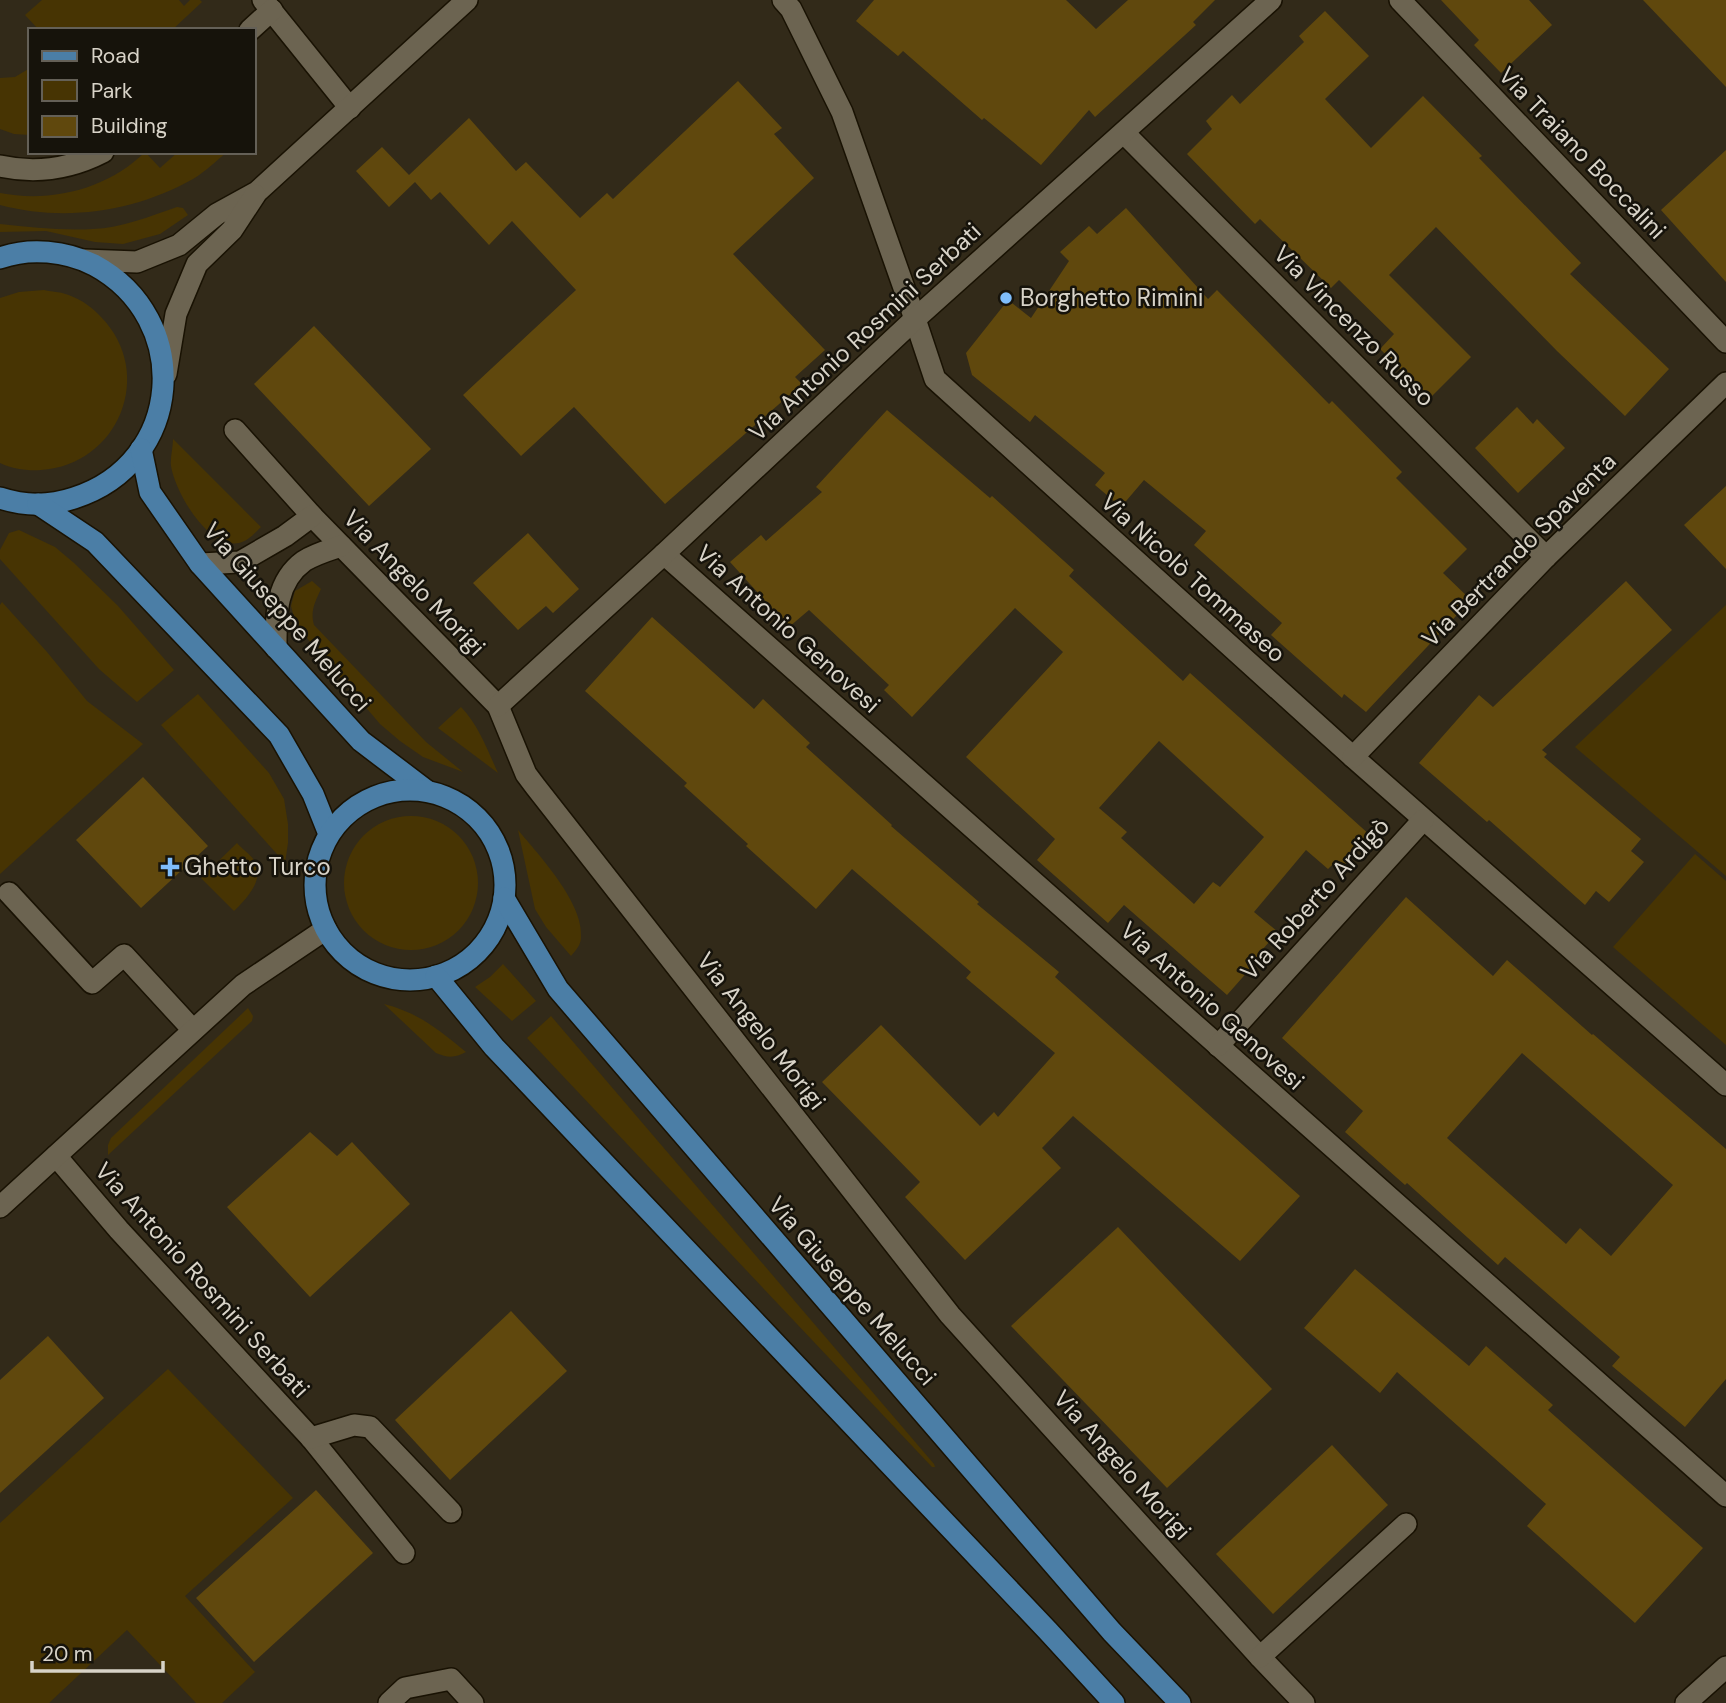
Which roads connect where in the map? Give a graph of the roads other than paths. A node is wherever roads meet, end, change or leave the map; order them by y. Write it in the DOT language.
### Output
graph roads {
  1 [pos="467,0"];
  2 [pos="783,0"];
  3 [pos="1271,0"];
  4 [pos="1400,0"];
  5 [pos="267,5"];
  6 [pos="251,28"];
  7 [pos="350,108"];
  8 [pos="1124,133"];
  9 [pos="98,154"];
  10 [pos="0,166"];
  11 [pos="257,192"];
  12 [pos="0,258"];
  13 [pos="84,260"];
  14 [pos="915,319"];
  15 [pos="1726,342"];
  16 [pos="1726,383"];
  17 [pos="163,390"];
  18 [pos="235,430"];
  19 [pos="141,449"];
  20 [pos="0,498"];
  21 [pos="38,504"];
  22 [pos="312,516"];
  23 [pos="341,546"];
  24 [pos="664,554"];
  25 [pos="1546,557"];
  26 [pos="200,564"];
  27 [pos="276,648"];
  28 [pos="498,706"];
  29 [pos="1353,757"];
  30 [pos="429,792"];
  31 [pos="1423,820"];
  32 [pos="329,834"];
  33 [pos="9,893"];
  34 [pos="505,898"];
  35 [pos="326,929"];
  36 [pos="436,976"];
  37 [pos="193,1030"];
  38 [pos="1217,1046"];
  39 [pos="1726,1085"];
  40 [pos="55,1156"];
  41 [pos="0,1207"];
  42 [pos="311,1438"];
  43 [pos="1726,1496"];
  44 [pos="450,1512"];
  45 [pos="1406,1524"];
  46 [pos="404,1553"];
  47 [pos="1260,1657"];
  48 [pos="1726,1667"];
  49 [pos="389,1703"];
  50 [pos="473,1703"];
  51 [pos="1114,1703"];
  52 [pos="1180,1703"];
  53 [pos="1304,1703"];
  54 [pos="1686,1703"];
  1 -- 7 [label="street"];
  2 -- 14 [label="street, Via Nicolò Tommaseo"];
  3 -- 8 [label="street, Via Antonio Rosmini Serbati"];
  4 -- 15 [label="street, Via Traiano Boccalini"];
  5 -- 6 [label="street"];
  5 -- 7 [label="street"];
  7 -- 11 [label="street"];
  8 -- 14 [label="street, Via Antonio Rosmini Serbati"];
  8 -- 25 [label="street, Via Vincenzo Russo"];
  9 -- 10 [label="street"];
  11 -- 13 [label="street"];
  11 -- 17 [label="street"];
  12 -- 13 [label="main road"];
  13 -- 17 [label="main road"];
  14 -- 24 [label="street, Via Antonio Rosmini Serbati"];
  14 -- 29 [label="street, Via Nicolò Tommaseo"];
  16 -- 25 [label="street, Via Bertrando Spaventa"];
  17 -- 19 [label="main road"];
  18 -- 22 [label="street, Via Angelo Morigi"];
  19 -- 21 [label="main road"];
  19 -- 26 [label="main road, Via Giuseppe Melucci"];
  20 -- 21 [label="main road"];
  21 -- 32 [label="main road"];
  22 -- 23 [label="street, Via Angelo Morigi"];
  22 -- 26 [label="street"];
  23 -- 27 [label="street"];
  23 -- 28 [label="street, Via Angelo Morigi"];
  24 -- 28 [label="street, Via Antonio Rosmini Serbati"];
  24 -- 38 [label="street, Via Antonio Genovesi"];
  25 -- 29 [label="street, Via Bertrando Spaventa"];
  26 -- 27 [label="main road, Via Giuseppe Melucci"];
  27 -- 30 [label="main road, Via Giuseppe Melucci"];
  28 -- 47 [label="street, Via Angelo Morigi"];
  29 -- 31 [label="street, Via Nicolò Tommaseo"];
  30 -- 32 [label="main road"];
  30 -- 34 [label="main road"];
  31 -- 38 [label="street, Via Roberto Ardigò"];
  31 -- 39 [label="street, Via Nicolò Tommaseo"];
  32 -- 35 [label="main road"];
  33 -- 37 [label="street"];
  34 -- 36 [label="main road"];
  34 -- 52 [label="main road, Via Giuseppe Melucci"];
  35 -- 36 [label="main road"];
  35 -- 37 [label="street"];
  36 -- 51 [label="main road"];
  37 -- 40 [label="street"];
  38 -- 43 [label="street, Via Antonio Genovesi"];
  40 -- 41 [label="street"];
  40 -- 42 [label="street, Via Antonio Rosmini Serbati"];
  42 -- 44 [label="street"];
  42 -- 46 [label="street, Via Antonio Rosmini Serbati"];
  45 -- 47 [label="street"];
  47 -- 53 [label="street, Via Angelo Morigi"];
  48 -- 54 [label="street"];
  49 -- 50 [label="street"];
}
